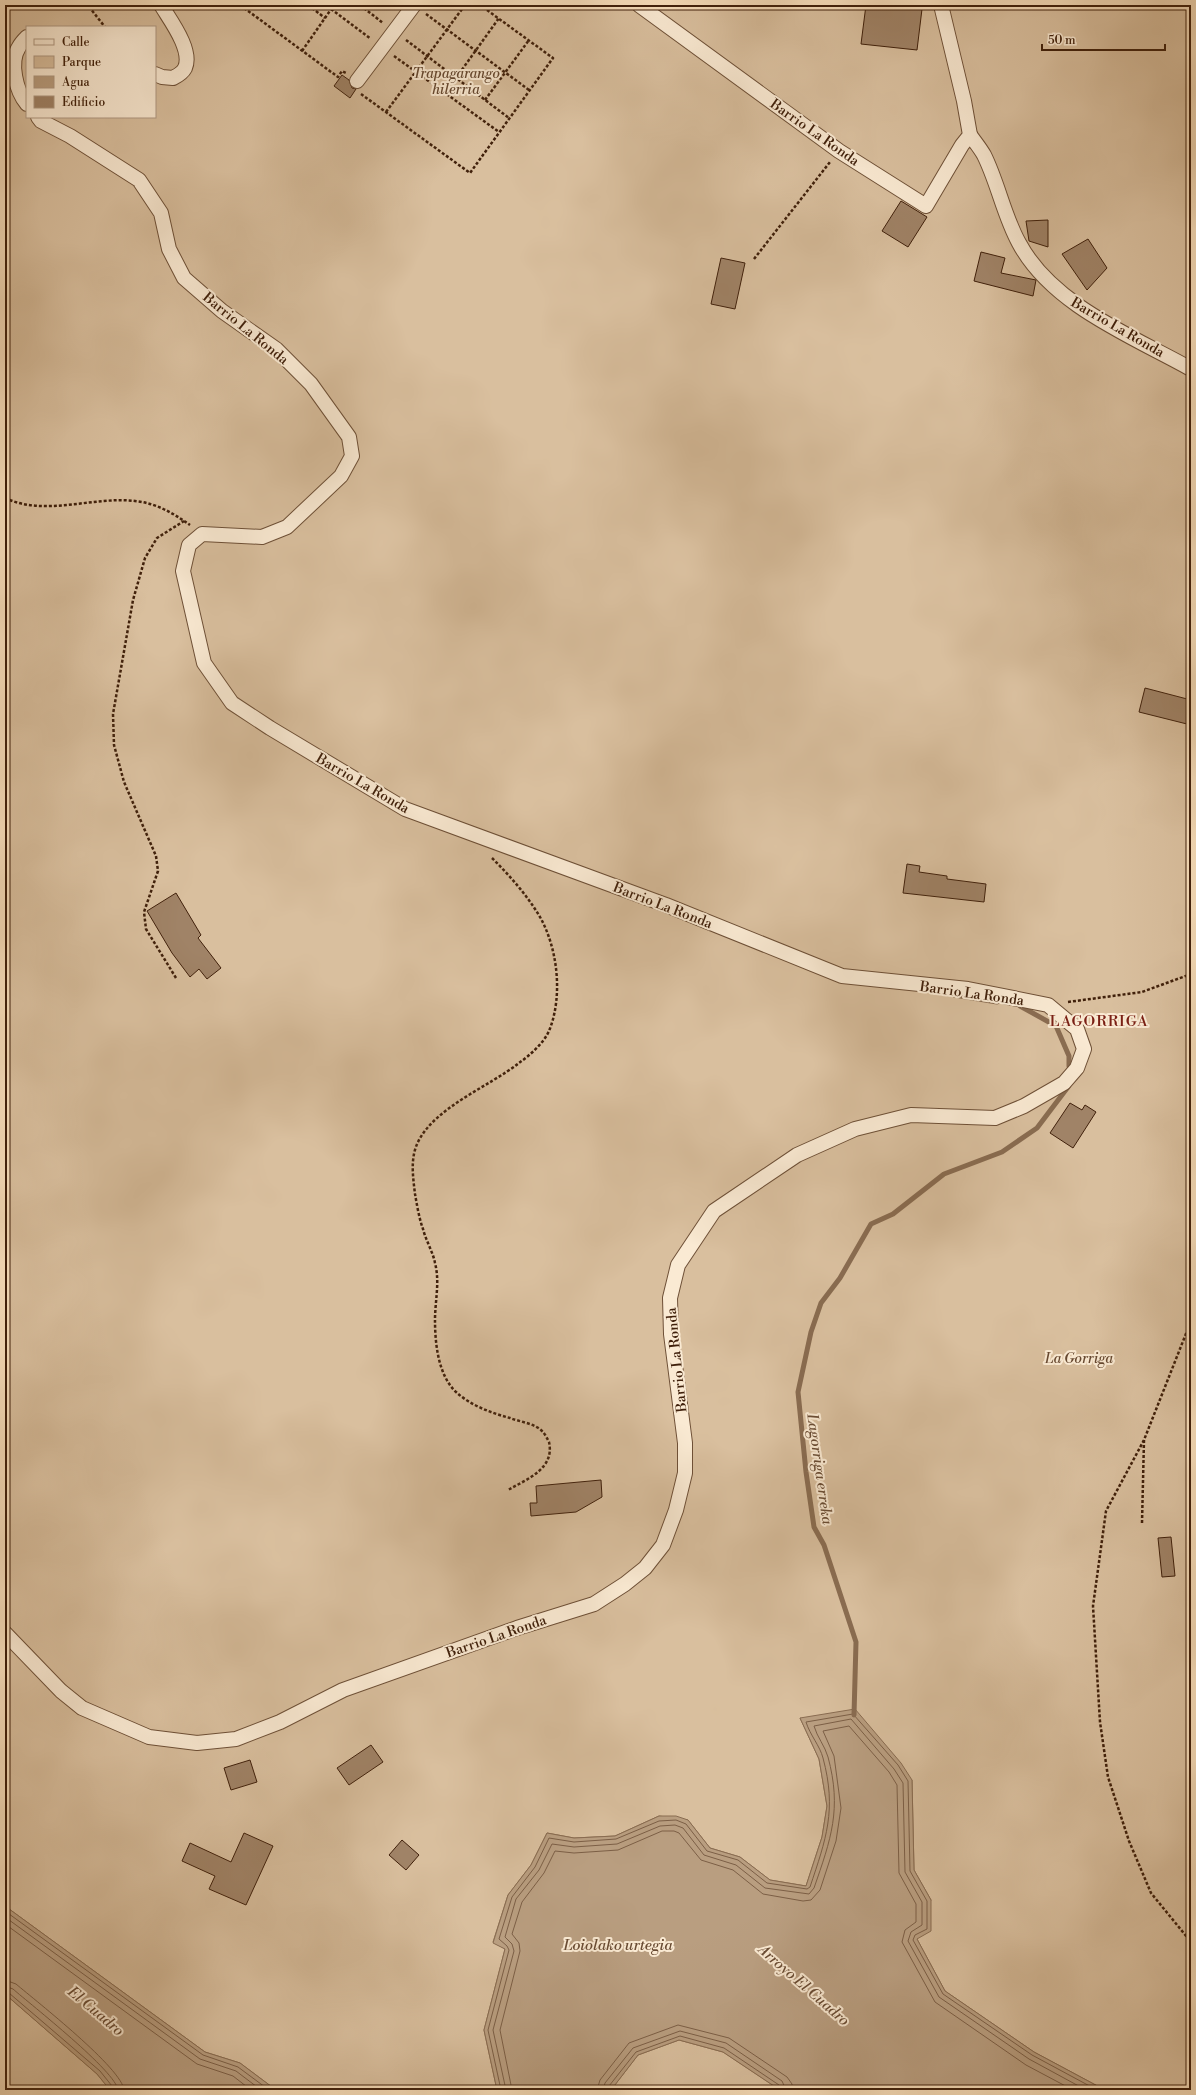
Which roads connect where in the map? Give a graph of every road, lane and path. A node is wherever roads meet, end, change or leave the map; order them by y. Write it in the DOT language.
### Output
graph roads {
  1 [pos="84,5"];
  2 [pos="161,5"];
  3 [pos="240,5"];
  4 [pos="308,5"];
  5 [pos="334,5"];
  6 [pos="360,5"];
  7 [pos="465,5"];
  8 [pos="480,5"];
  9 [pos="639,5"];
  10 [pos="941,5"];
  11 [pos="331,9"];
  12 [pos="420,9"];
  13 [pos="325,18"];
  14 [pos="499,18"];
  15 [pos="104,26"];
  16 [pos="447,29"];
  17 [pos="394,31"];
  18 [pos="26,38"];
  19 [pos="529,40"];
  20 [pos="383,47"];
  21 [pos="302,51"];
  22 [pos="476,51"];
  23 [pos="427,56"];
  24 [pos="416,71"];
  25 [pos="505,72"];
  26 [pos="156,74"];
  27 [pos="456,78"];
  28 [pos="358,82"];
  29 [pos="529,90"];
  30 [pos="485,100"];
  31 [pos="26,102"];
  32 [pos="386,112"];
  33 [pos="39,118"];
  34 [pos="509,118"];
  35 [pos="500,132"];
  36 [pos="970,135"];
  37 [pos="839,151"];
  38 [pos="754,259"];
  39 [pos="1191,369"];
  40 [pos="5,498"];
  41 [pos="184,521"];
  42 [pos="202,534"];
  43 [pos="487,852"];
  44 [pos="1191,974"];
  45 [pos="176,978"];
  46 [pos="1048,1005"];
  47 [pos="1191,1321"];
  48 [pos="1144,1440"];
  49 [pos="508,1490"];
  50 [pos="1142,1522"];
  51 [pos="5,1633"];
  52 [pos="1191,1942"];
  1 -- 15 [label="path"];
  2 -- 26 [label="street"];
  3 -- 21 [label="path"];
  4 -- 13 [label="path"];
  5 -- 11 [label="path"];
  6 -- 17 [label="path"];
  7 -- 16 [label="path"];
  8 -- 14 [label="path"];
  9 -- 37 [label="street, Barrio La Ronda"];
  10 -- 36 [label="street, Barrio La Ronda"];
  11 -- 13 [label="path"];
  11 -- 20 [label="path"];
  12 -- 16 [label="path"];
  12 -- 17 [label="street"];
  13 -- 21 [label="path"];
  14 -- 19 [label="path"];
  14 -- 22 [label="path"];
  16 -- 22 [label="path"];
  16 -- 23 [label="path"];
  17 -- 20 [label="street"];
  17 -- 23 [label="path"];
  18 -- 31 [label="street"];
  19 -- 25 [label="path"];
  19 -- 29 [label="path"];
  20 -- 24 [label="path"];
  20 -- 28 [label="street"];
  21 -- 28 [label="path"];
  22 -- 25 [label="path"];
  22 -- 27 [label="path"];
  23 -- 24 [label="path"];
  23 -- 27 [label="path"];
  24 -- 32 [label="path"];
  24 -- 35 [label="path"];
  25 -- 29 [label="path"];
  25 -- 30 [label="path"];
  27 -- 30 [label="path"];
  28 -- 32 [label="path"];
  29 -- 34 [label="path"];
  30 -- 34 [label="path"];
  32 -- 35 [label="path"];
  33 -- 42 [label="street, Barrio La Ronda"];
  34 -- 35 [label="path"];
  36 -- 37 [label="street, Barrio La Ronda"];
  36 -- 39 [label="street, Barrio La Ronda"];
  37 -- 38 [label="path"];
  40 -- 41 [label="path"];
  41 -- 42 [label="path"];
  41 -- 45 [label="path"];
  42 -- 46 [label="street, Barrio La Ronda"];
  43 -- 49 [label="path"];
  44 -- 46 [label="path"];
  46 -- 51 [label="street, Barrio La Ronda"];
  47 -- 48 [label="path"];
  48 -- 50 [label="path"];
  48 -- 52 [label="path"];
}
